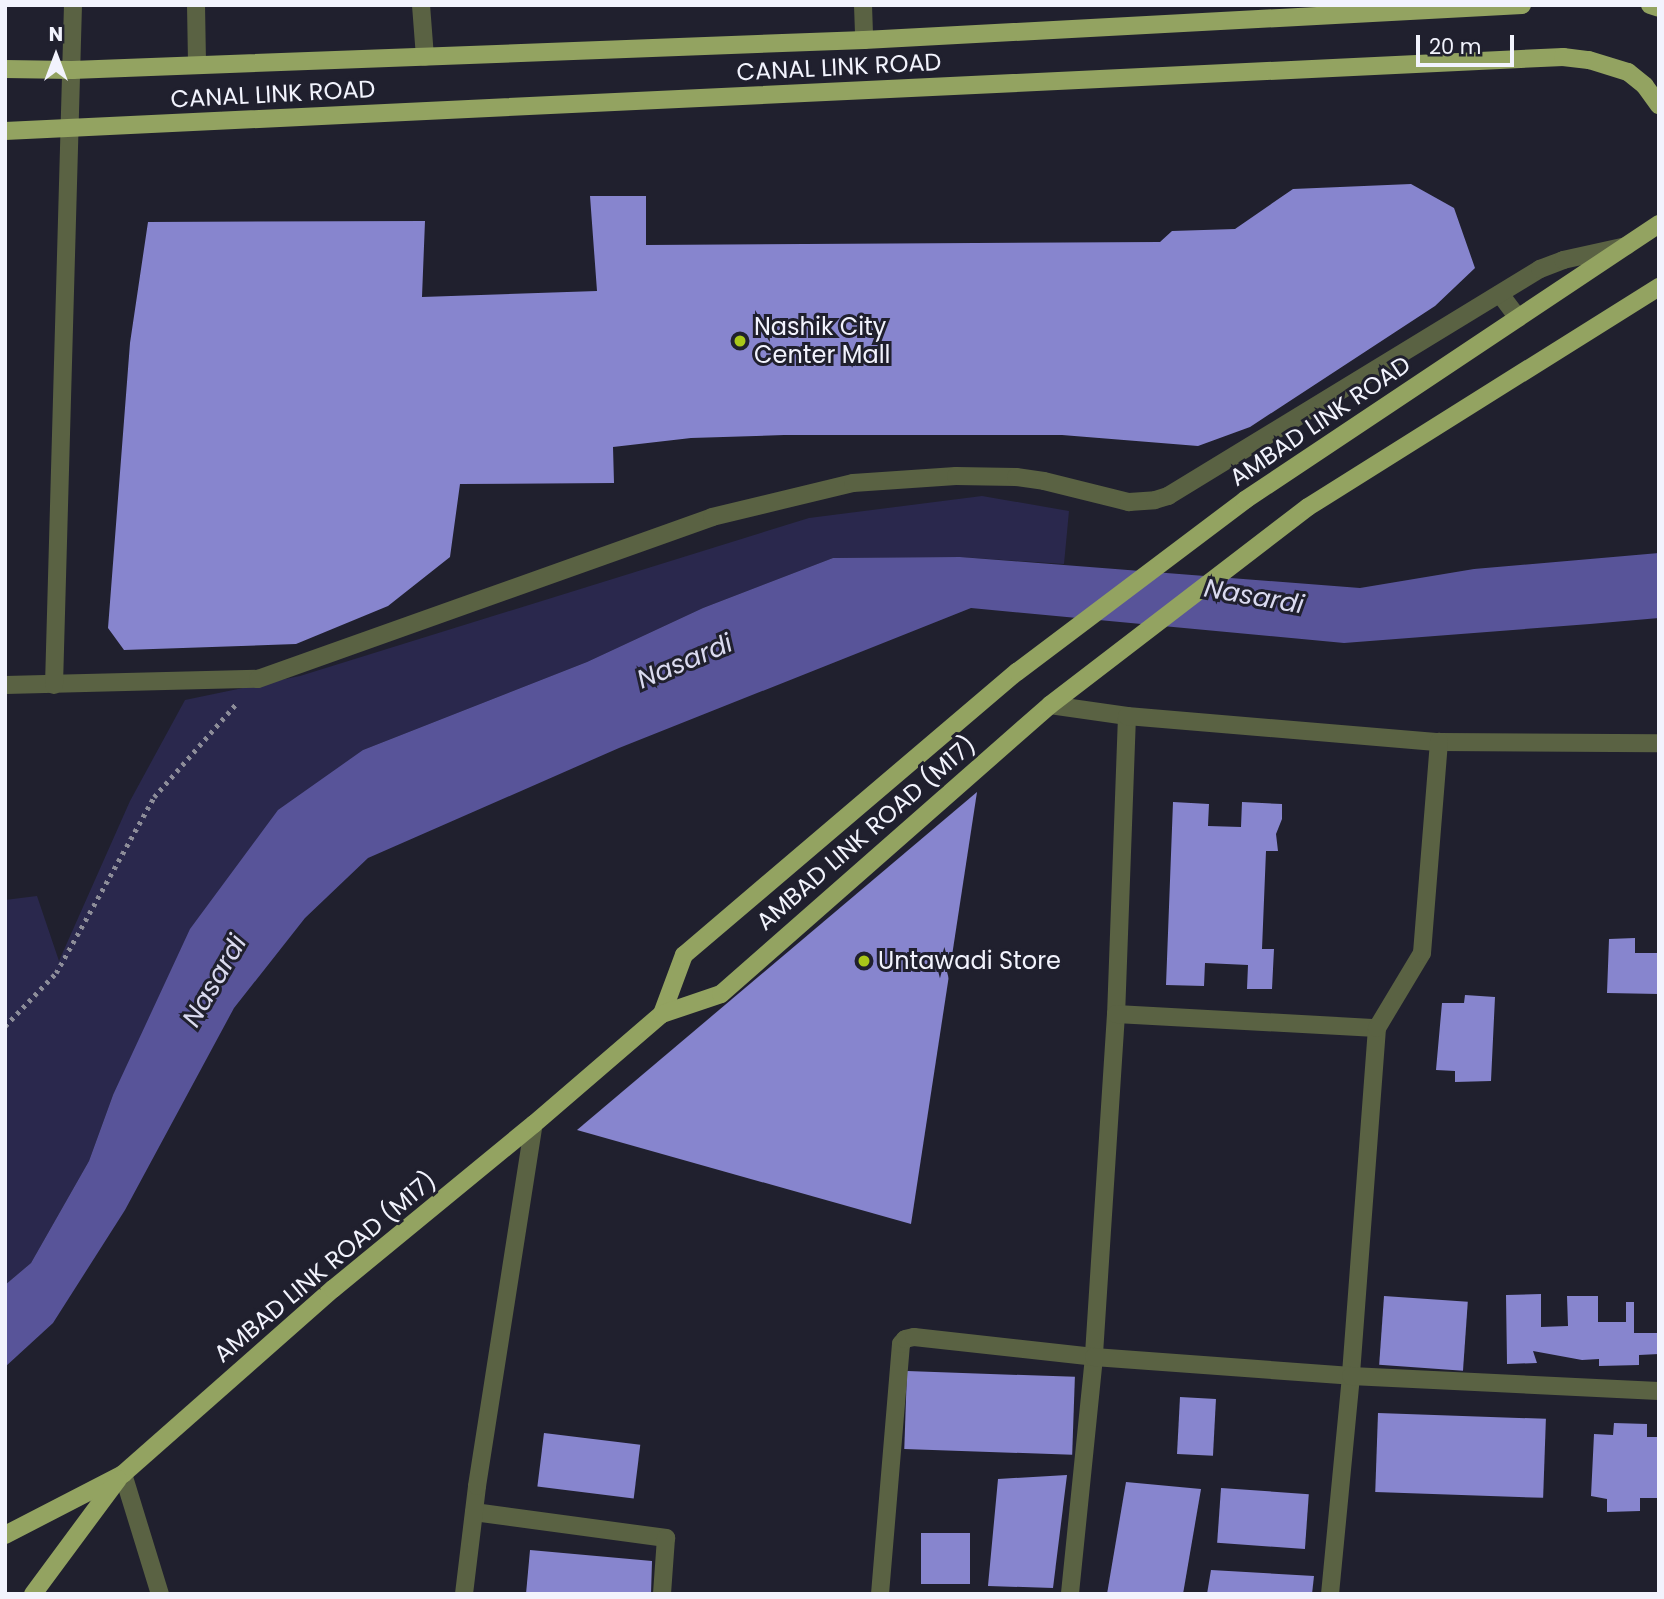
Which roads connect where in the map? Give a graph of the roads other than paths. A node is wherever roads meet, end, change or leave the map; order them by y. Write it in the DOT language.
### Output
graph roads {
  1 [pos="73,5"];
  2 [pos="196,5"];
  3 [pos="421,5"];
  4 [pos="863,5"];
  5 [pos="1650,5"];
  6 [pos="1512,6"];
  7 [pos="1659,8"];
  8 [pos="864,40"];
  9 [pos="425,57"];
  10 [pos="197,65"];
  11 [pos="5,69"];
  12 [pos="72,70"];
  13 [pos="1659,105"];
  14 [pos="71,128"];
  15 [pos="5,131"];
  16 [pos="1659,224"];
  17 [pos="1626,246"];
  18 [pos="1659,287"];
  19 [pos="1500,294"];
  20 [pos="1518,317"];
  21 [pos="1017,672"];
  22 [pos="5,685"];
  23 [pos="54,685"];
  24 [pos="1050,705"];
  25 [pos="1127,716"];
  26 [pos="1439,742"];
  27 [pos="1659,743"];
  28 [pos="662,1014"];
  29 [pos="1116,1014"];
  30 [pos="1377,1028"];
  31 [pos="534,1124"];
  32 [pos="1094,1357"];
  33 [pos="1351,1376"];
  34 [pos="1659,1391"];
  35 [pos="122,1474"];
  36 [pos="474,1512"];
  37 [pos="5,1535"];
  38 [pos="33,1594"];
  39 [pos="160,1594"];
  40 [pos="464,1594"];
  41 [pos="662,1594"];
  42 [pos="880,1594"];
  43 [pos="1070,1594"];
  44 [pos="1330,1594"];
  1 -- 12 [label="street"];
  2 -- 10 [label="street"];
  3 -- 9 [label="street"];
  4 -- 8 [label="street"];
  5 -- 7 [label="main road"];
  6 -- 8 [label="main road, CANAL LINK ROAD"];
  8 -- 9 [label="main road, CANAL LINK ROAD"];
  9 -- 10 [label="main road, CANAL LINK ROAD"];
  10 -- 12 [label="main road, CANAL LINK ROAD"];
  11 -- 12 [label="main road, CANAL LINK ROAD"];
  12 -- 14 [label="street"];
  13 -- 14 [label="main road, CANAL LINK ROAD"];
  14 -- 15 [label="main road, CANAL LINK ROAD"];
  14 -- 23 [label="street"];
  16 -- 17 [label="main road, AMBAD LINK ROAD"];
  17 -- 19 [label="street"];
  17 -- 20 [label="main road, AMBAD LINK ROAD"];
  18 -- 24 [label="main road, AMBAD LINK ROAD (M17)"];
  19 -- 20 [label="street"];
  19 -- 23 [label="street"];
  20 -- 21 [label="main road, AMBAD LINK ROAD"];
  21 -- 28 [label="main road, AMBAD LINK ROAD (M17)"];
  22 -- 23 [label="street"];
  24 -- 25 [label="street"];
  24 -- 28 [label="main road, AMBAD LINK ROAD (M17)"];
  25 -- 26 [label="street"];
  25 -- 29 [label="street"];
  26 -- 27 [label="street"];
  26 -- 30 [label="street"];
  28 -- 31 [label="main road, AMBAD LINK ROAD (M17)"];
  29 -- 30 [label="street"];
  29 -- 32 [label="street"];
  30 -- 33 [label="street"];
  31 -- 35 [label="main road, AMBAD LINK ROAD (M17)"];
  31 -- 36 [label="street"];
  32 -- 33 [label="street"];
  32 -- 42 [label="street"];
  32 -- 43 [label="street"];
  33 -- 34 [label="street"];
  33 -- 44 [label="street"];
  35 -- 37 [label="main road, AMBAD LINK ROAD (M17)"];
  35 -- 38 [label="main road"];
  35 -- 39 [label="street"];
  36 -- 40 [label="street"];
  36 -- 41 [label="street"];
}
